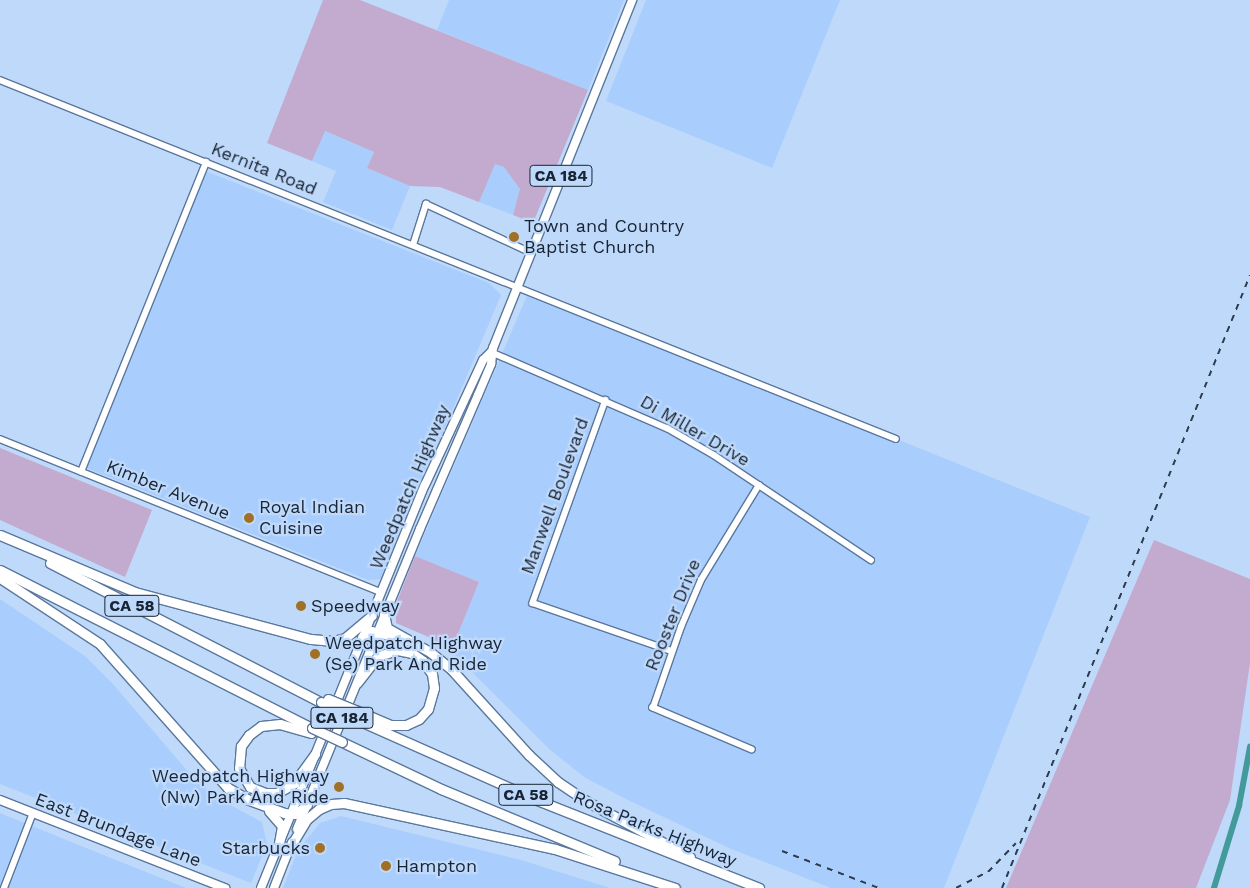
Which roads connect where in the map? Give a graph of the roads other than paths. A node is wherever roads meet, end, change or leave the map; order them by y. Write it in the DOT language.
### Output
graph roads {
  1 [pos="632,0"];
  2 [pos="0,80"];
  3 [pos="206,162"];
  4 [pos="413,245"];
  5 [pos="530,252"];
  6 [pos="517,287"];
  7 [pos="491,352"];
  8 [pos="606,400"];
  9 [pos="0,439"];
  10 [pos="896,439"];
  11 [pos="81,472"];
  12 [pos="759,485"];
  13 [pos="0,537"];
  14 [pos="871,560"];
  15 [pos="0,570"];
  16 [pos="0,578"];
  17 [pos="381,592"];
  18 [pos="384,614"];
  19 [pos="372,615"];
  20 [pos="378,631"];
  21 [pos="362,638"];
  22 [pos="405,640"];
  23 [pos="672,651"];
  24 [pos="357,683"];
  25 [pos="354,714"];
  26 [pos="311,730"];
  27 [pos="752,750"];
  28 [pos="315,754"];
  29 [pos="0,800"];
  30 [pos="307,805"];
  31 [pos="263,806"];
  32 [pos="33,813"];
  33 [pos="291,814"];
  34 [pos="279,843"];
  35 [pos="290,846"];
  36 [pos="703,865"];
  37 [pos="4,888"];
  38 [pos="225,888"];
  39 [pos="261,888"];
  40 [pos="274,888"];
  41 [pos="675,888"];
  42 [pos="683,888"];
  43 [pos="759,888"];
  1 -- 5 [label="main road, Weedpatch Highway / CA 184"];
  2 -- 3 [label="street, Kernita Road"];
  3 -- 4 [label="street, Kernita Road"];
  3 -- 11 [label="street"];
  4 -- 5 [label="street"];
  4 -- 6 [label="street, Kernita Road"];
  5 -- 6 [label="main road, Weedpatch Highway / CA 184"];
  6 -- 7 [label="main road, Weedpatch Highway / CA 184"];
  6 -- 10 [label="street, Kernita Road"];
  7 -- 8 [label="street, Di Miller Drive"];
  7 -- 17 [label="main road, Weedpatch Highway / CA 184"];
  7 -- 18 [label="main road, Weedpatch Highway / CA 184"];
  8 -- 12 [label="street, Di Miller Drive"];
  8 -- 23 [label="street, Manwell Boulevard"];
  9 -- 11 [label="street, Kimber Avenue"];
  11 -- 17 [label="street, Kimber Avenue"];
  12 -- 14 [label="street, Di Miller Drive"];
  12 -- 23 [label="street, Rooster Drive"];
  13 -- 19 [label="highway"];
  13 -- 25 [label="highway, Rosa Parks Highway / CA 58, bridge"];
  15 -- 26 [label="highway, CA 58"];
  16 -- 31 [label="highway"];
  17 -- 19 [label="main road, Weedpatch Highway / CA 184"];
  18 -- 20 [label="main road, Weedpatch Highway / CA 184"];
  18 -- 22 [label="highway"];
  19 -- 21 [label="main road, Weedpatch Highway / CA 184"];
  20 -- 21 [label="highway"];
  20 -- 22 [label="highway"];
  20 -- 24 [label="main road, Weedpatch Highway / CA 184"];
  21 -- 28 [label="main road, Weedpatch Highway / CA 184"];
  22 -- 36 [label="highway"];
  23 -- 27 [label="street, Rooster Drive"];
  24 -- 25 [label="highway"];
  24 -- 30 [label="main road, Weedpatch Highway / CA 184"];
  25 -- 36 [label="highway, Rosa Parks Highway / CA 58"];
  26 -- 28 [label="highway"];
  26 -- 42 [label="highway, CA 58, bridge"];
  28 -- 33 [label="main road, Weedpatch Highway / CA 184"];
  29 -- 32 [label="main road, East Brundage Lane"];
  30 -- 33 [label="highway"];
  30 -- 35 [label="main road, Weedpatch Highway / CA 184"];
  31 -- 33 [label="highway"];
  31 -- 34 [label="highway"];
  32 -- 37 [label="street"];
  32 -- 38 [label="main road, East Brundage Lane"];
  33 -- 34 [label="main road, Weedpatch Highway / CA 184"];
  34 -- 39 [label="main road, Weedpatch Highway / CA 184"];
  35 -- 40 [label="main road, Weedpatch Highway / CA 184"];
  35 -- 41 [label="highway"];
  36 -- 43 [label="highway, Rosa Parks Highway / CA 58"];
}
